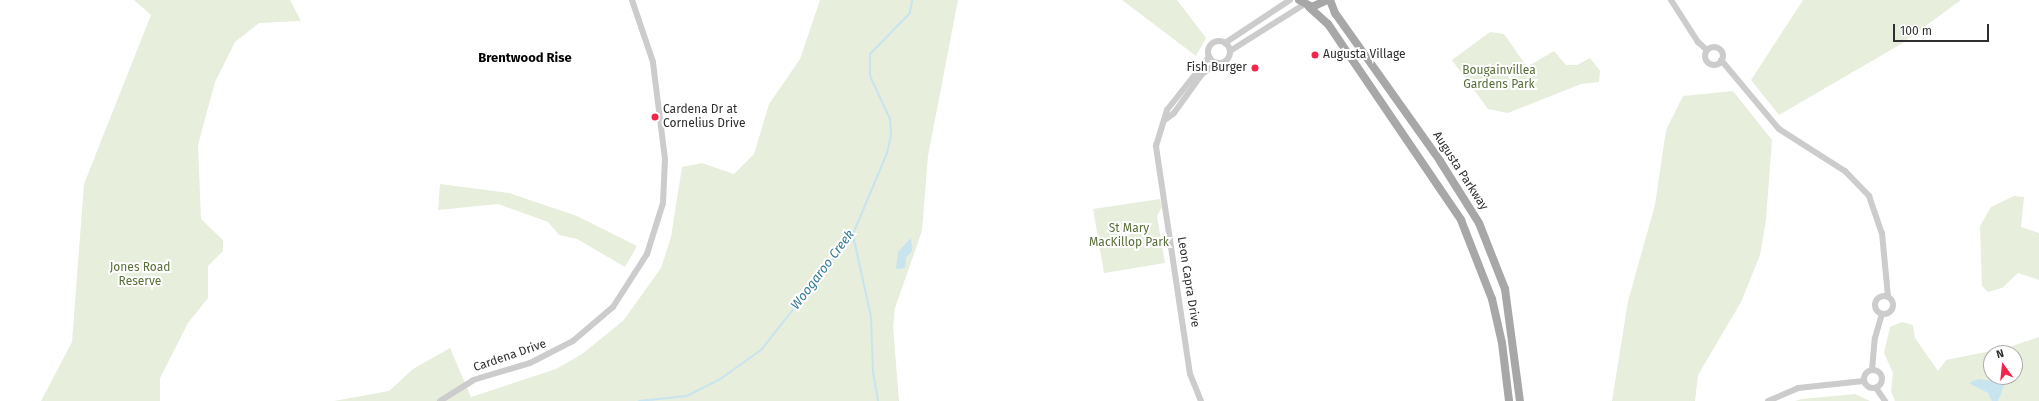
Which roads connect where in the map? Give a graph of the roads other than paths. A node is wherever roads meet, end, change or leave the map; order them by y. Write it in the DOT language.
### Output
graph roads {
  1 [pos="632,0"];
  2 [pos="1290,0"];
  3 [pos="1328,0"];
  4 [pos="1671,0"];
  5 [pos="1304,4"];
  6 [pos="1225,43"];
  7 [pos="1707,50"];
  8 [pos="1230,52"];
  9 [pos="1209,57"];
  10 [pos="1721,60"];
  11 [pos="1217,63"];
  12 [pos="1166,118"];
  13 [pos="1888,297"];
  14 [pos="1882,314"];
  15 [pos="1872,370"];
  16 [pos="1864,381"];
  17 [pos="1876,388"];
  18 [pos="440,401"];
  19 [pos="1201,401"];
  20 [pos="1509,401"];
  21 [pos="1520,401"];
  22 [pos="1768,401"];
  23 [pos="1885,401"];
  1 -- 18 [label="street, Cardena Drive"];
  2 -- 6 [label="street"];
  3 -- 5 [label="main road"];
  3 -- 21 [label="main road, Augusta Parkway"];
  4 -- 7 [label="street"];
  5 -- 8 [label="street"];
  5 -- 20 [label="main road, Augusta Parkway"];
  6 -- 8 [label="street"];
  6 -- 9 [label="street"];
  7 -- 10 [label="street"];
  7 -- 10 [label="street"];
  8 -- 11 [label="street"];
  9 -- 11 [label="street"];
  9 -- 12 [label="street, Leon Capra Drive"];
  10 -- 13 [label="street"];
  11 -- 12 [label="street, Leon Capra Drive"];
  12 -- 19 [label="street, Leon Capra Drive"];
  13 -- 14 [label="street"];
  13 -- 14 [label="street"];
  14 -- 15 [label="street"];
  15 -- 16 [label="street"];
  15 -- 17 [label="street"];
  16 -- 17 [label="street"];
  16 -- 22 [label="street"];
  17 -- 23 [label="street"];
}
